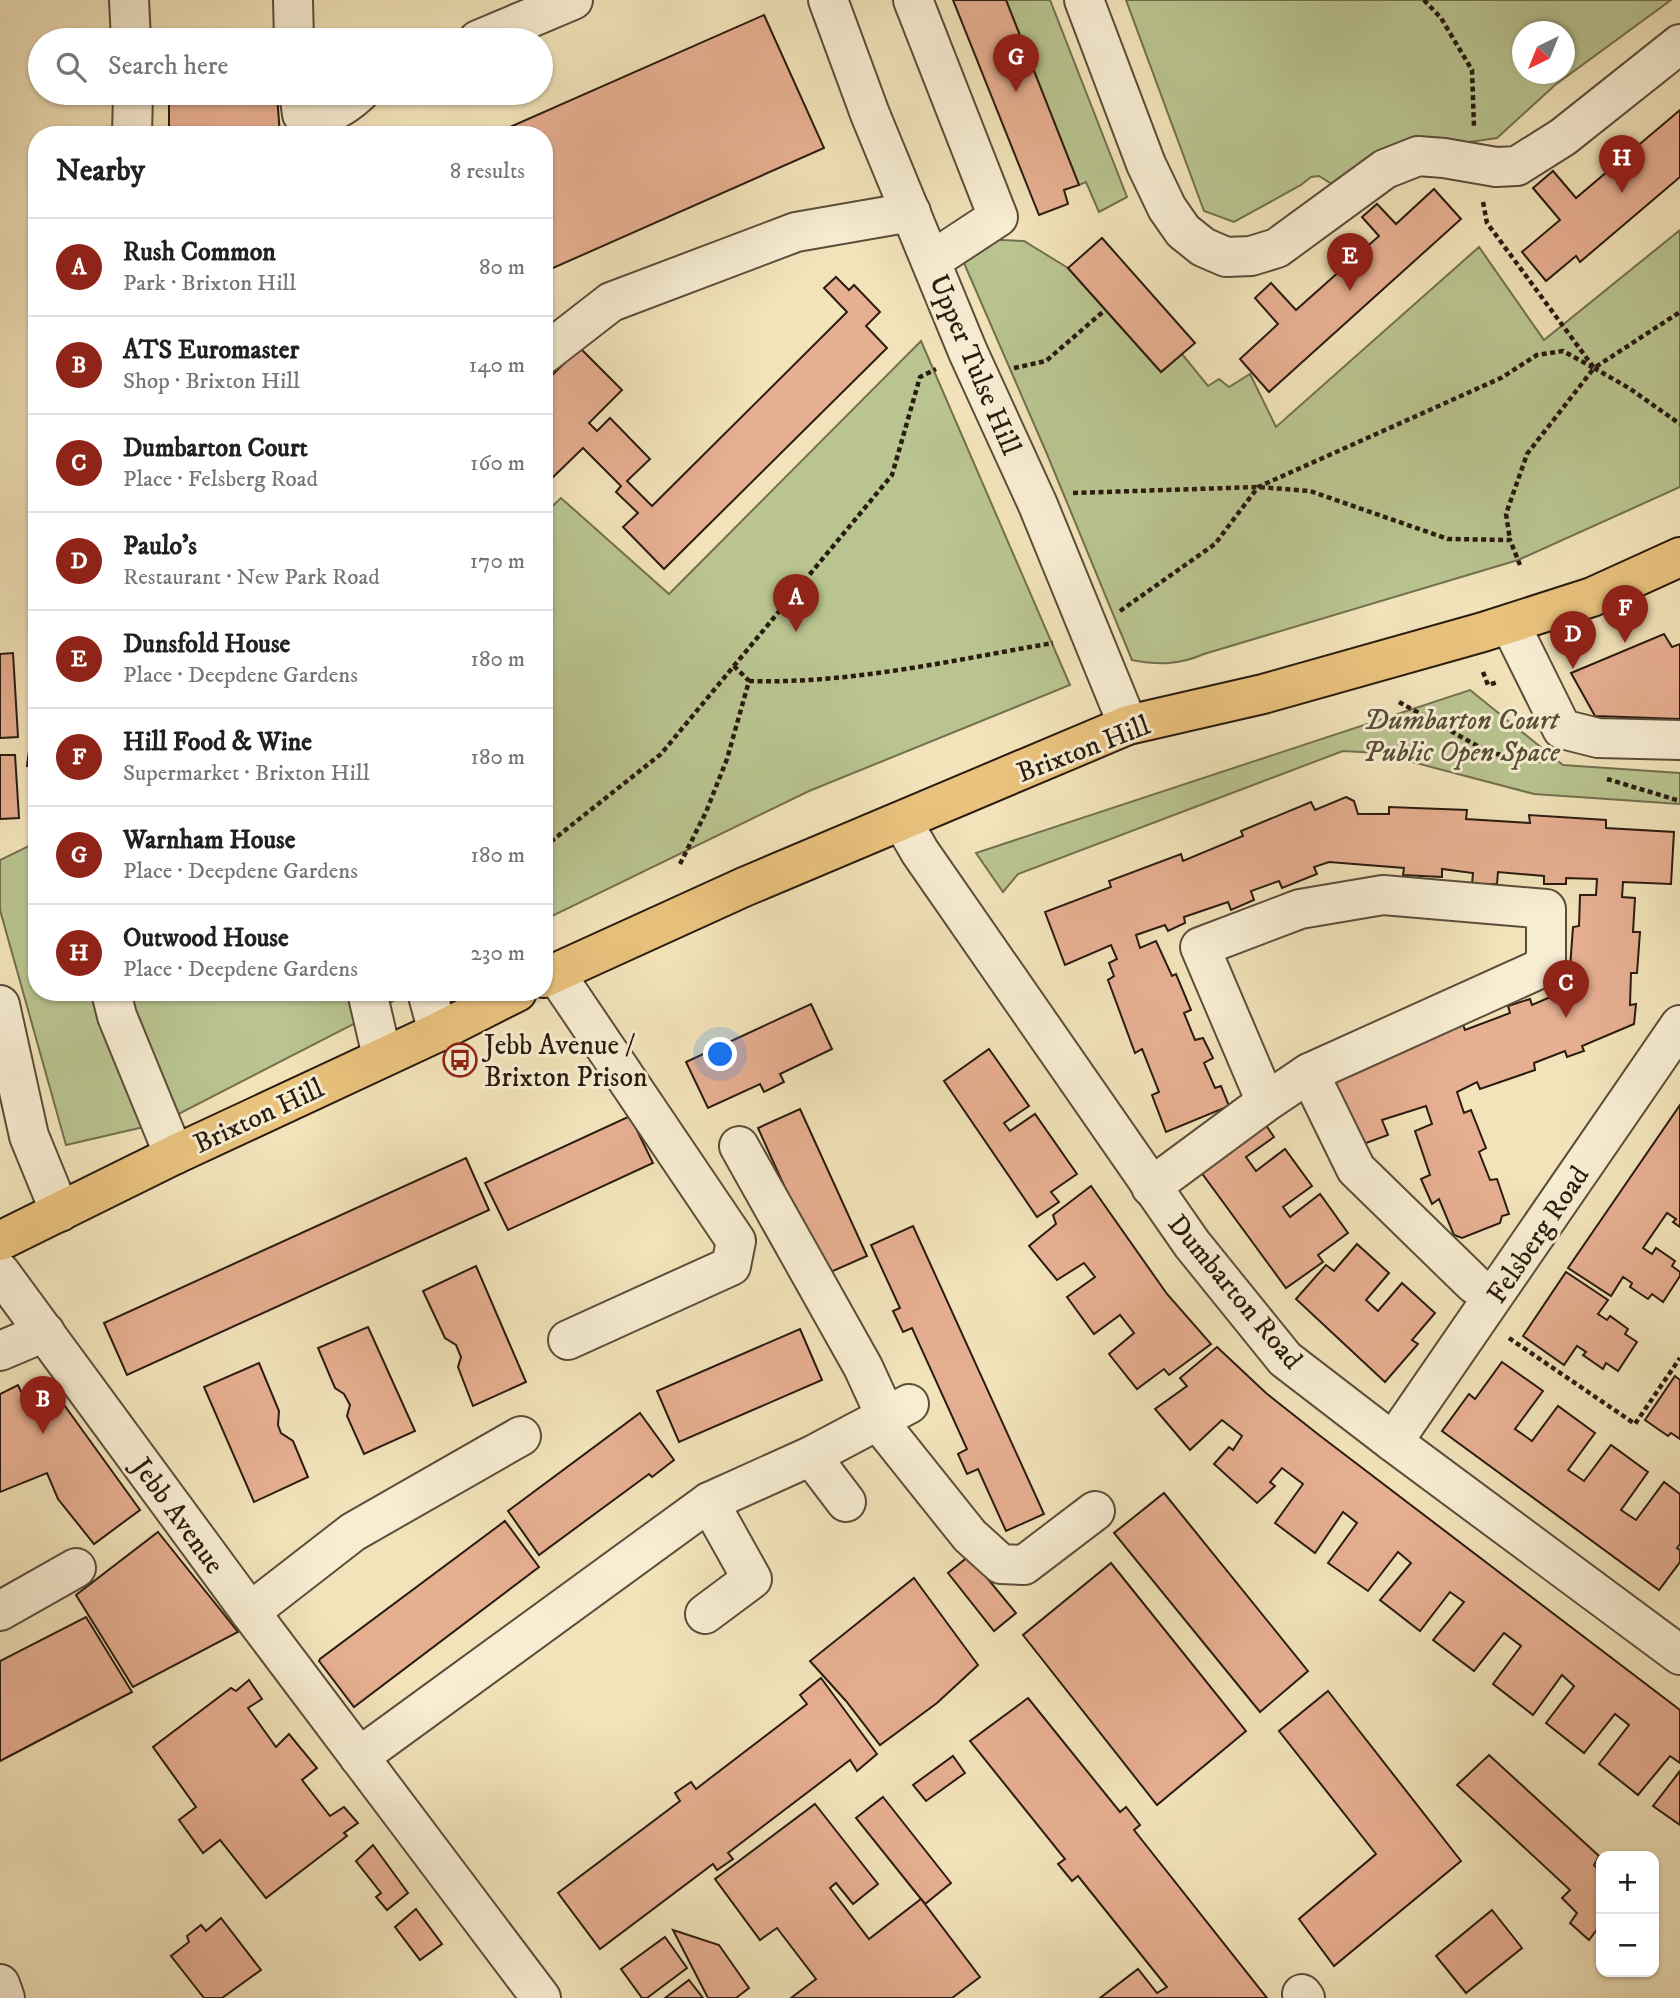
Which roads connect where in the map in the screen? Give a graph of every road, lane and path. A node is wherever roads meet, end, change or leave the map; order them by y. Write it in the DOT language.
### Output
graph roads {
  1 [pos="129,0"];
  2 [pos="293,0"];
  3 [pos="573,0"];
  4 [pos="828,0"];
  5 [pos="913,0"];
  6 [pos="1084,0"];
  7 [pos="1424,0"];
  8 [pos="130,28"];
  9 [pos="294,28"];
  10 [pos="506,28"];
  11 [pos="1680,44"];
  12 [pos="346,105"];
  13 [pos="302,114"];
  14 [pos="1476,163"];
  15 [pos="911,212"];
  16 [pos="931,261"];
  17 [pos="1105,310"];
  18 [pos="1680,312"];
  19 [pos="553,347"];
  20 [pos="946,363"];
  21 [pos="1594,368"];
  22 [pos="1003,370"];
  23 [pos="1680,424"];
  24 [pos="1258,487"];
  25 [pos="1067,493"];
  26 [pos="1510,540"];
  27 [pos="1680,557"];
  28 [pos="1520,565"];
  29 [pos="1118,613"];
  30 [pos="1510,624"];
  31 [pos="1061,641"];
  32 [pos="733,665"];
  33 [pos="1483,672"];
  34 [pos="750,681"];
  35 [pos="1499,681"];
  36 [pos="1128,725"];
  37 [pos="1680,740"];
  38 [pos="902,821"];
  39 [pos="553,840"];
  40 [pos="680,864"];
  41 [pos="553,975"];
  42 [pos="553,980"];
  43 [pos="113,1001"];
  44 [pos="369,1001"];
  45 [pos="429,1001"];
  46 [pos="499,1001"];
  47 [pos="0,1005"];
  48 [pos="1680,1025"];
  49 [pos="438,1032"];
  50 [pos="382,1056"];
  51 [pos="1309,1073"];
  52 [pos="1266,1102"];
  53 [pos="739,1146"];
  54 [pos="174,1155"];
  55 [pos="1151,1187"];
  56 [pos="60,1212"];
  57 [pos="0,1241"];
  58 [pos="0,1272"];
  59 [pos="1476,1301"];
  60 [pos="45,1332"];
  61 [pos="568,1340"];
  62 [pos="0,1352"];
  63 [pos="1680,1358"];
  64 [pos="891,1414"];
  65 [pos="521,1436"];
  66 [pos="1393,1442"];
  67 [pos="811,1456"];
  68 [pos="709,1502"];
  69 [pos="846,1502"];
  70 [pos="1095,1511"];
  71 [pos="76,1568"];
  72 [pos="0,1611"];
  73 [pos="250,1612"];
  74 [pos="705,1614"];
  75 [pos="1674,1637"];
  76 [pos="359,1757"];
  77 [pos="0,1984"];
  78 [pos="5,1998"];
  79 [pos="541,1998"];
  1 -- 8 [label="street"];
  2 -- 9 [label="street"];
  3 -- 10 [label="street"];
  4 -- 15 [label="street, Upper Tulse Hill"];
  5 -- 16 [label="street"];
  6 -- 14 [label="street"];
  7 -- 14 [label="path"];
  11 -- 14 [label="street"];
  12 -- 13 [label="street"];
  14 -- 21 [label="path"];
  15 -- 16 [label="street, Upper Tulse Hill"];
  15 -- 19 [label="street"];
  16 -- 36 [label="street, Upper Tulse Hill"];
  17 -- 22 [label="path"];
  18 -- 21 [label="path"];
  20 -- 32 [label="path"];
  21 -- 23 [label="path"];
  21 -- 24 [label="path"];
  21 -- 26 [label="path"];
  24 -- 25 [label="path"];
  24 -- 26 [label="path"];
  24 -- 29 [label="path"];
  26 -- 28 [label="path"];
  27 -- 30 [label="highway, Brixton Hill"];
  30 -- 36 [label="highway, Brixton Hill"];
  30 -- 37 [label="street"];
  31 -- 34 [label="path"];
  32 -- 34 [label="path"];
  32 -- 39 [label="path"];
  33 -- 35 [label="path"];
  34 -- 40 [label="path"];
  36 -- 38 [label="highway, Brixton Hill"];
  38 -- 41 [label="highway, Brixton Hill"];
  38 -- 55 [label="street, Dumbarton Road"];
  42 -- 61 [label="street"];
  43 -- 54 [label="street"];
  44 -- 50 [label="street"];
  45 -- 49 [label="street"];
  46 -- 49 [label="highway, Brixton Hill"];
  47 -- 56 [label="street"];
  48 -- 59 [label="street, Felsberg Road"];
  49 -- 50 [label="highway, Brixton Hill"];
  50 -- 54 [label="highway, Brixton Hill"];
  51 -- 52 [label="street"];
  51 -- 52 [label="street"];
  51 -- 59 [label="street"];
  52 -- 55 [label="street"];
  53 -- 64 [label="street"];
  54 -- 56 [label="highway, Brixton Hill"];
  55 -- 66 [label="street, Dumbarton Road"];
  56 -- 57 [label="highway, Brixton Hill"];
  58 -- 60 [label="street, Jebb Avenue"];
  59 -- 63 [label="path"];
  59 -- 66 [label="street, Felsberg Road"];
  60 -- 62 [label="street"];
  60 -- 73 [label="street, Jebb Avenue"];
  64 -- 67 [label="street"];
  64 -- 70 [label="street"];
  65 -- 73 [label="street"];
  66 -- 75 [label="street, Dumbarton Road"];
  67 -- 68 [label="street"];
  67 -- 69 [label="street"];
  68 -- 74 [label="street"];
  68 -- 76 [label="street"];
  71 -- 72 [label="street"];
  73 -- 76 [label="street, Jebb Avenue"];
  76 -- 79 [label="street, Jebb Avenue"];
  77 -- 78 [label="street"];
}
